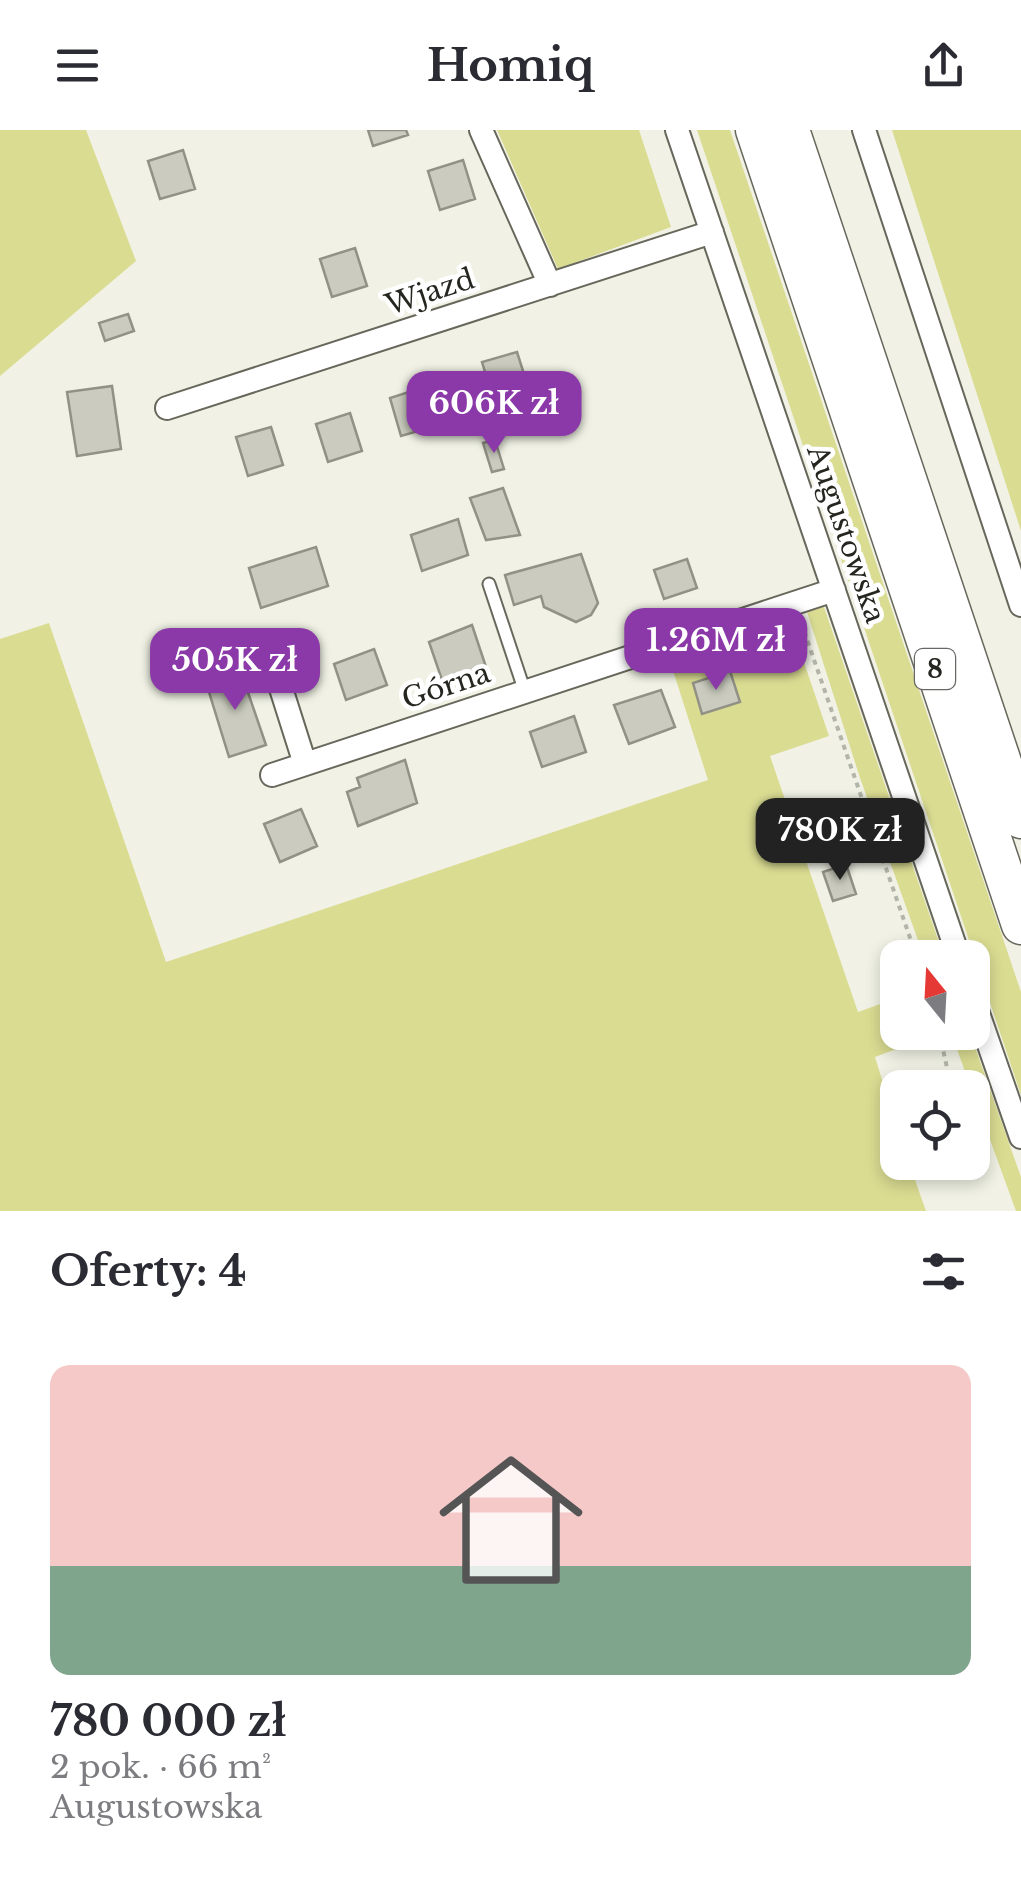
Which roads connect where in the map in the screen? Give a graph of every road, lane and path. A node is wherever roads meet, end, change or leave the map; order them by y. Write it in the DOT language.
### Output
graph roads {
  1 [pos="482,130"];
  2 [pos="677,130"];
  3 [pos="755,130"];
  4 [pos="790,130"];
  5 [pos="864,130"];
  6 [pos="712,232"];
  7 [pos="550,285"];
  8 [pos="167,408"];
  9 [pos="489,584"];
  10 [pos="834,590"];
  11 [pos="795,603"];
  12 [pos="1021,605"];
  13 [pos="272,660"];
  14 [pos="525,692"];
  15 [pos="305,764"];
  16 [pos="272,775"];
  17 [pos="1021,819"];
  18 [pos="1021,925"];
  19 [pos="911,940"];
  20 [pos="954,940"];
  21 [pos="990,1047"];
  22 [pos="1021,1136"];
  1 -- 7 [label="street"];
  2 -- 6 [label="street, Augustowska"];
  3 -- 18 [label="highway, 8"];
  4 -- 17 [label="highway, 8"];
  5 -- 12 [label="street"];
  6 -- 7 [label="street, Wjazd"];
  6 -- 10 [label="street, Augustowska"];
  7 -- 8 [label="street, Wjazd"];
  9 -- 14 [label="lane, Górna"];
  10 -- 11 [label="street, Górna"];
  10 -- 20 [label="street, Augustowska"];
  11 -- 14 [label="street, Górna"];
  11 -- 19 [label="path"];
  13 -- 15 [label="street"];
  14 -- 15 [label="street, Górna"];
  15 -- 16 [label="street, Górna"];
  21 -- 22 [label="street"];
}
